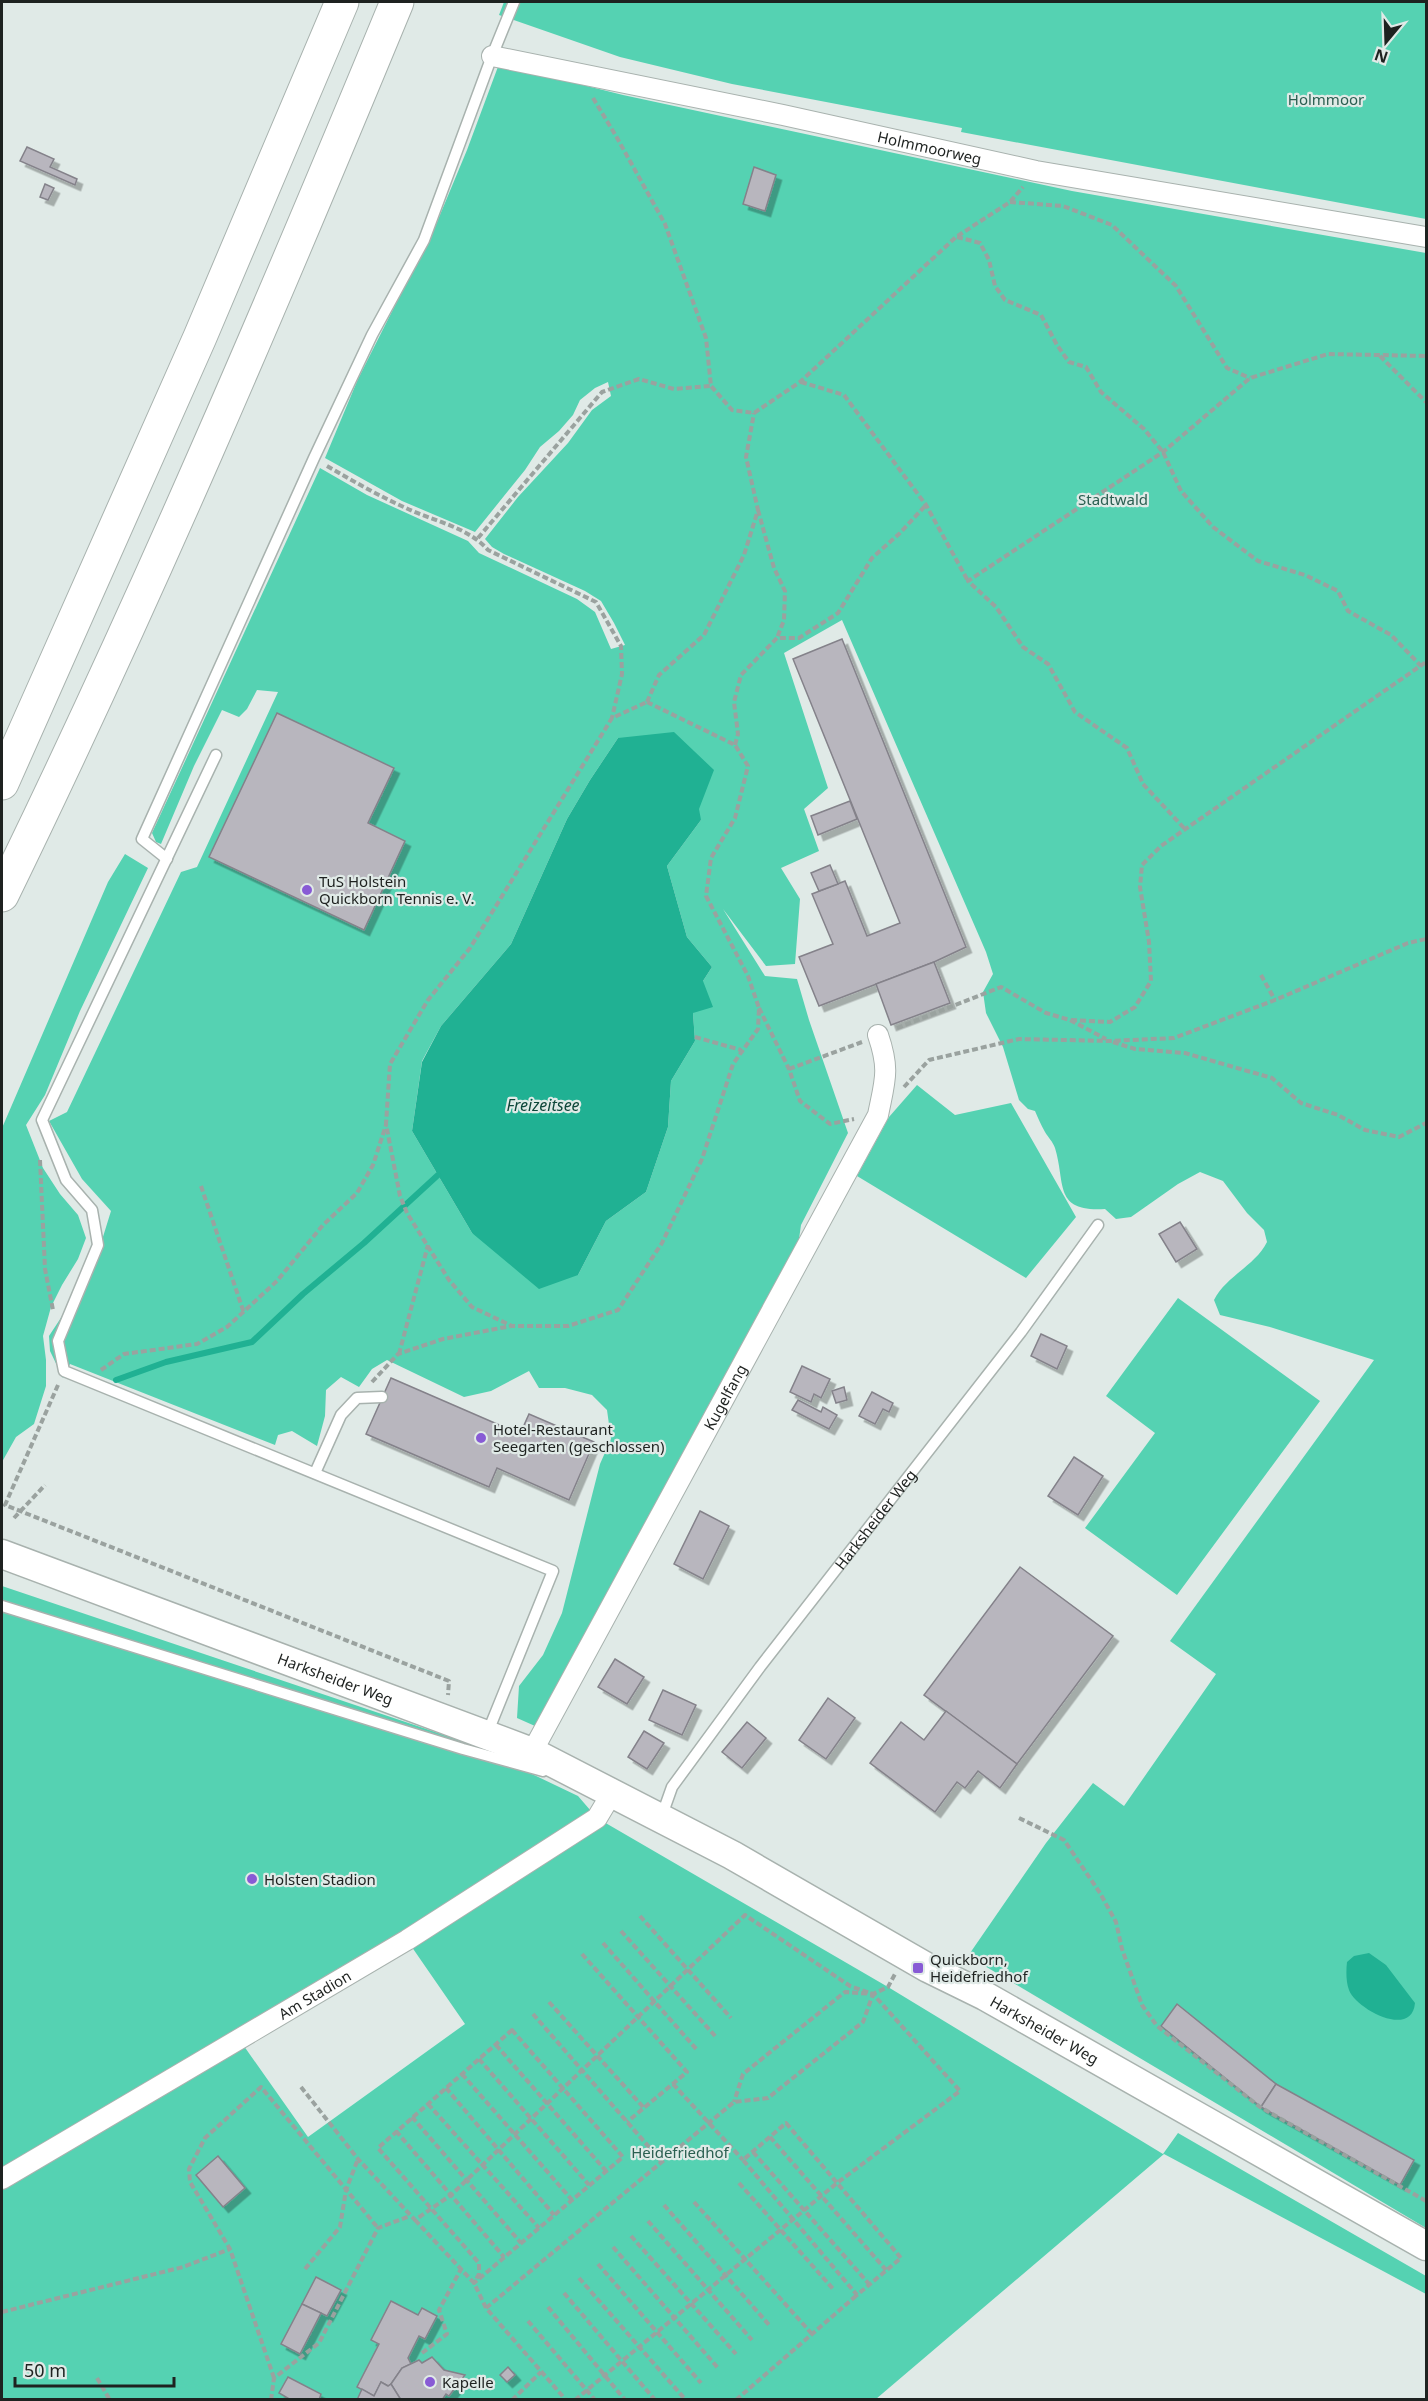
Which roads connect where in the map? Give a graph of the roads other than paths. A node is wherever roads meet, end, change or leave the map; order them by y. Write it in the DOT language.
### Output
graph roads {
  1 [pos="317,2"];
  2 [pos="342,2"];
  3 [pos="397,2"];
  4 [pos="514,2"];
  5 [pos="492,56"];
  6 [pos="265,185"];
  7 [pos="1426,237"];
  8 [pos="216,755"];
  9 [pos="2,783"];
  10 [pos="167,859"];
  11 [pos="2,895"];
  12 [pos="886,1032"];
  13 [pos="1098,1225"];
  14 [pos="382,1397"];
  15 [pos="315,1473"];
  16 [pos="2,1554"];
  17 [pos="2,1606"];
  18 [pos="487,1734"];
  19 [pos="532,1752"];
  20 [pos="605,1789"];
  21 [pos="661,1818"];
  22 [pos="2,2179"];
  23 [pos="1426,2246"];
  1 -- 6 [label="highway"];
  2 -- 6 [label="highway"];
  3 -- 11 [label="highway"];
  4 -- 5 [label="lane"];
  5 -- 7 [label="street, Holmmoorweg"];
  5 -- 10 [label="lane"];
  6 -- 9 [label="highway"];
  8 -- 10 [label="lane"];
  10 -- 15 [label="lane"];
  12 -- 19 [label="street, Kugelfang"];
  13 -- 21 [label="lane, Harksheider Weg"];
  14 -- 15 [label="lane"];
  15 -- 18 [label="lane"];
  16 -- 18 [label="main road, Harksheider Weg"];
  17 -- 20 [label="lane"];
  18 -- 19 [label="main road, Harksheider Weg"];
  19 -- 20 [label="main road, Harksheider Weg"];
  20 -- 21 [label="main road, Harksheider Weg"];
  20 -- 22 [label="street, Am Stadion"];
  21 -- 23 [label="main road, Harksheider Weg"];
}
